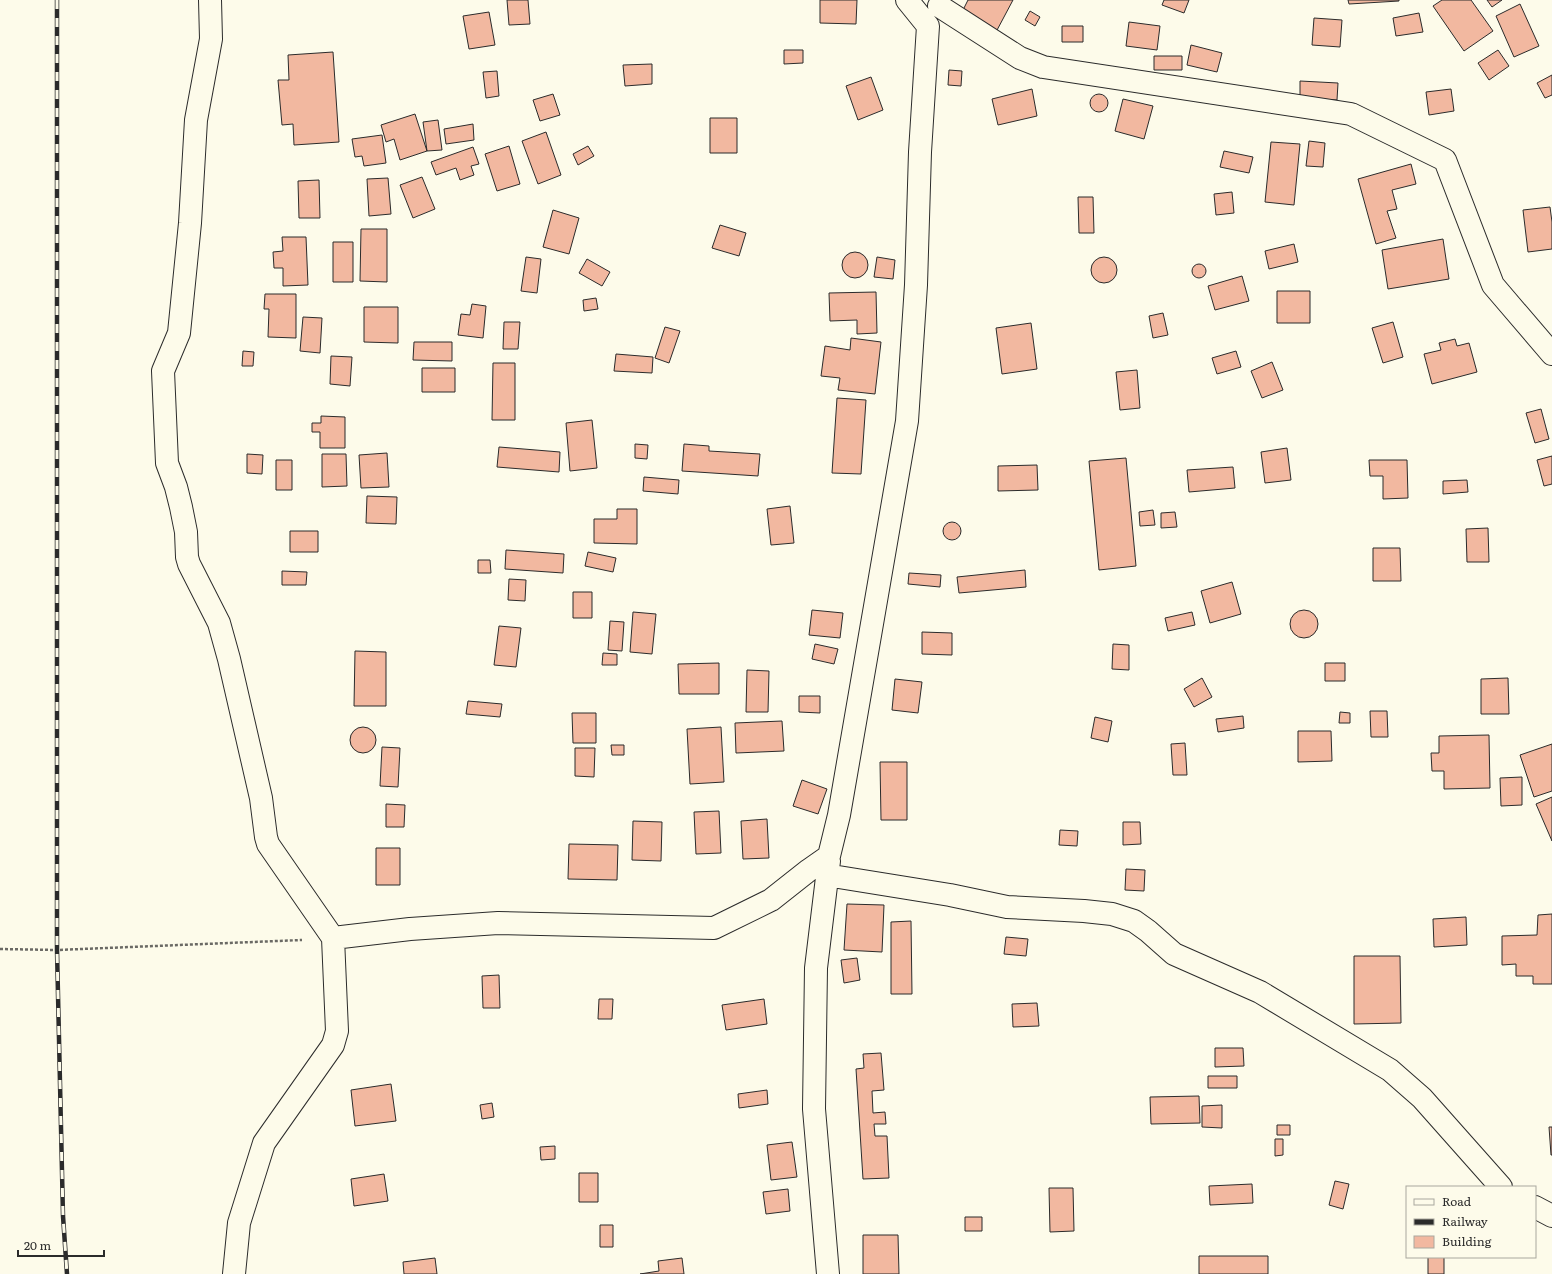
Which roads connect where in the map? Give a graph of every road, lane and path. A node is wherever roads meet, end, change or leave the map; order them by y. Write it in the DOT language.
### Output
graph roads {
  1 [pos="210,0"];
  2 [pos="907,0"];
  3 [pos="941,3"];
  4 [pos="928,26"];
  5 [pos="1552,354"];
  6 [pos="828,866"];
  7 [pos="332,938"];
  8 [pos="0,949"];
  9 [pos="1500,1186"];
  10 [pos="1536,1207"];
  11 [pos="1552,1216"];
  12 [pos="234,1274"];
  13 [pos="828,1274"];
  1 -- 7 [label="street"];
  2 -- 4 [label="street"];
  3 -- 4 [label="street"];
  3 -- 5 [label="street"];
  4 -- 6 [label="street"];
  6 -- 7 [label="street"];
  6 -- 9 [label="street"];
  6 -- 13 [label="street"];
  7 -- 8 [label="path"];
  7 -- 12 [label="street"];
  10 -- 11 [label="street"];
}
